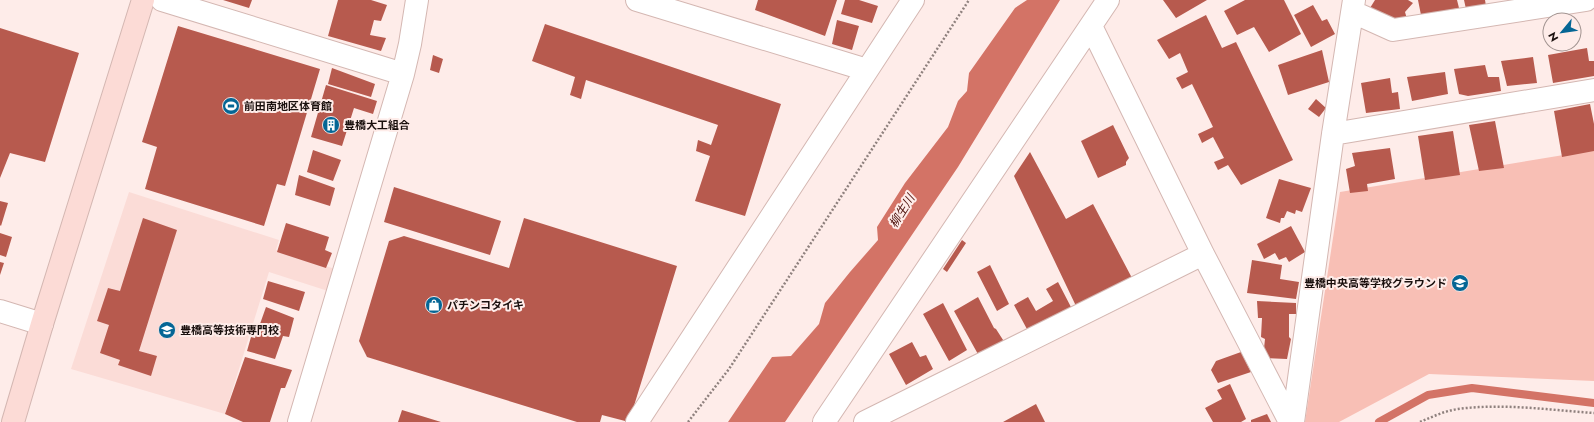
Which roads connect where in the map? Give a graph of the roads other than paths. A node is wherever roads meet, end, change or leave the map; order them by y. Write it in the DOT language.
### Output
graph roads {
  1 [pos="143,0"];
  2 [pos="162,0"];
  3 [pos="417,0"];
  4 [pos="637,0"];
  5 [pos="912,0"];
  6 [pos="1108,0"];
  7 [pos="1586,0"];
  8 [pos="1354,6"];
  9 [pos="1091,26"];
  10 [pos="867,70"];
  11 [pos="403,74"];
  12 [pos="1594,90"];
  13 [pos="1333,134"];
  14 [pos="1203,254"];
  15 [pos="0,311"];
  16 [pos="42,324"];
  17 [pos="13,422"];
  18 [pos="299,422"];
  19 [pos="637,422"];
  20 [pos="824,422"];
  21 [pos="865,422"];
  22 [pos="1290,422"];
  23 [pos="1294,422"];
  1 -- 16 [label="street"];
  2 -- 11 [label="street"];
  3 -- 11 [label="street"];
  4 -- 10 [label="street"];
  5 -- 10 [label="street"];
  6 -- 9 [label="street"];
  7 -- 8 [label="street"];
  8 -- 13 [label="street"];
  9 -- 14 [label="street"];
  9 -- 20 [label="street"];
  10 -- 19 [label="street"];
  11 -- 18 [label="street"];
  12 -- 13 [label="street"];
  13 -- 23 [label="street"];
  14 -- 21 [label="street"];
  14 -- 22 [label="street"];
  15 -- 16 [label="street"];
  16 -- 17 [label="street"];
}
